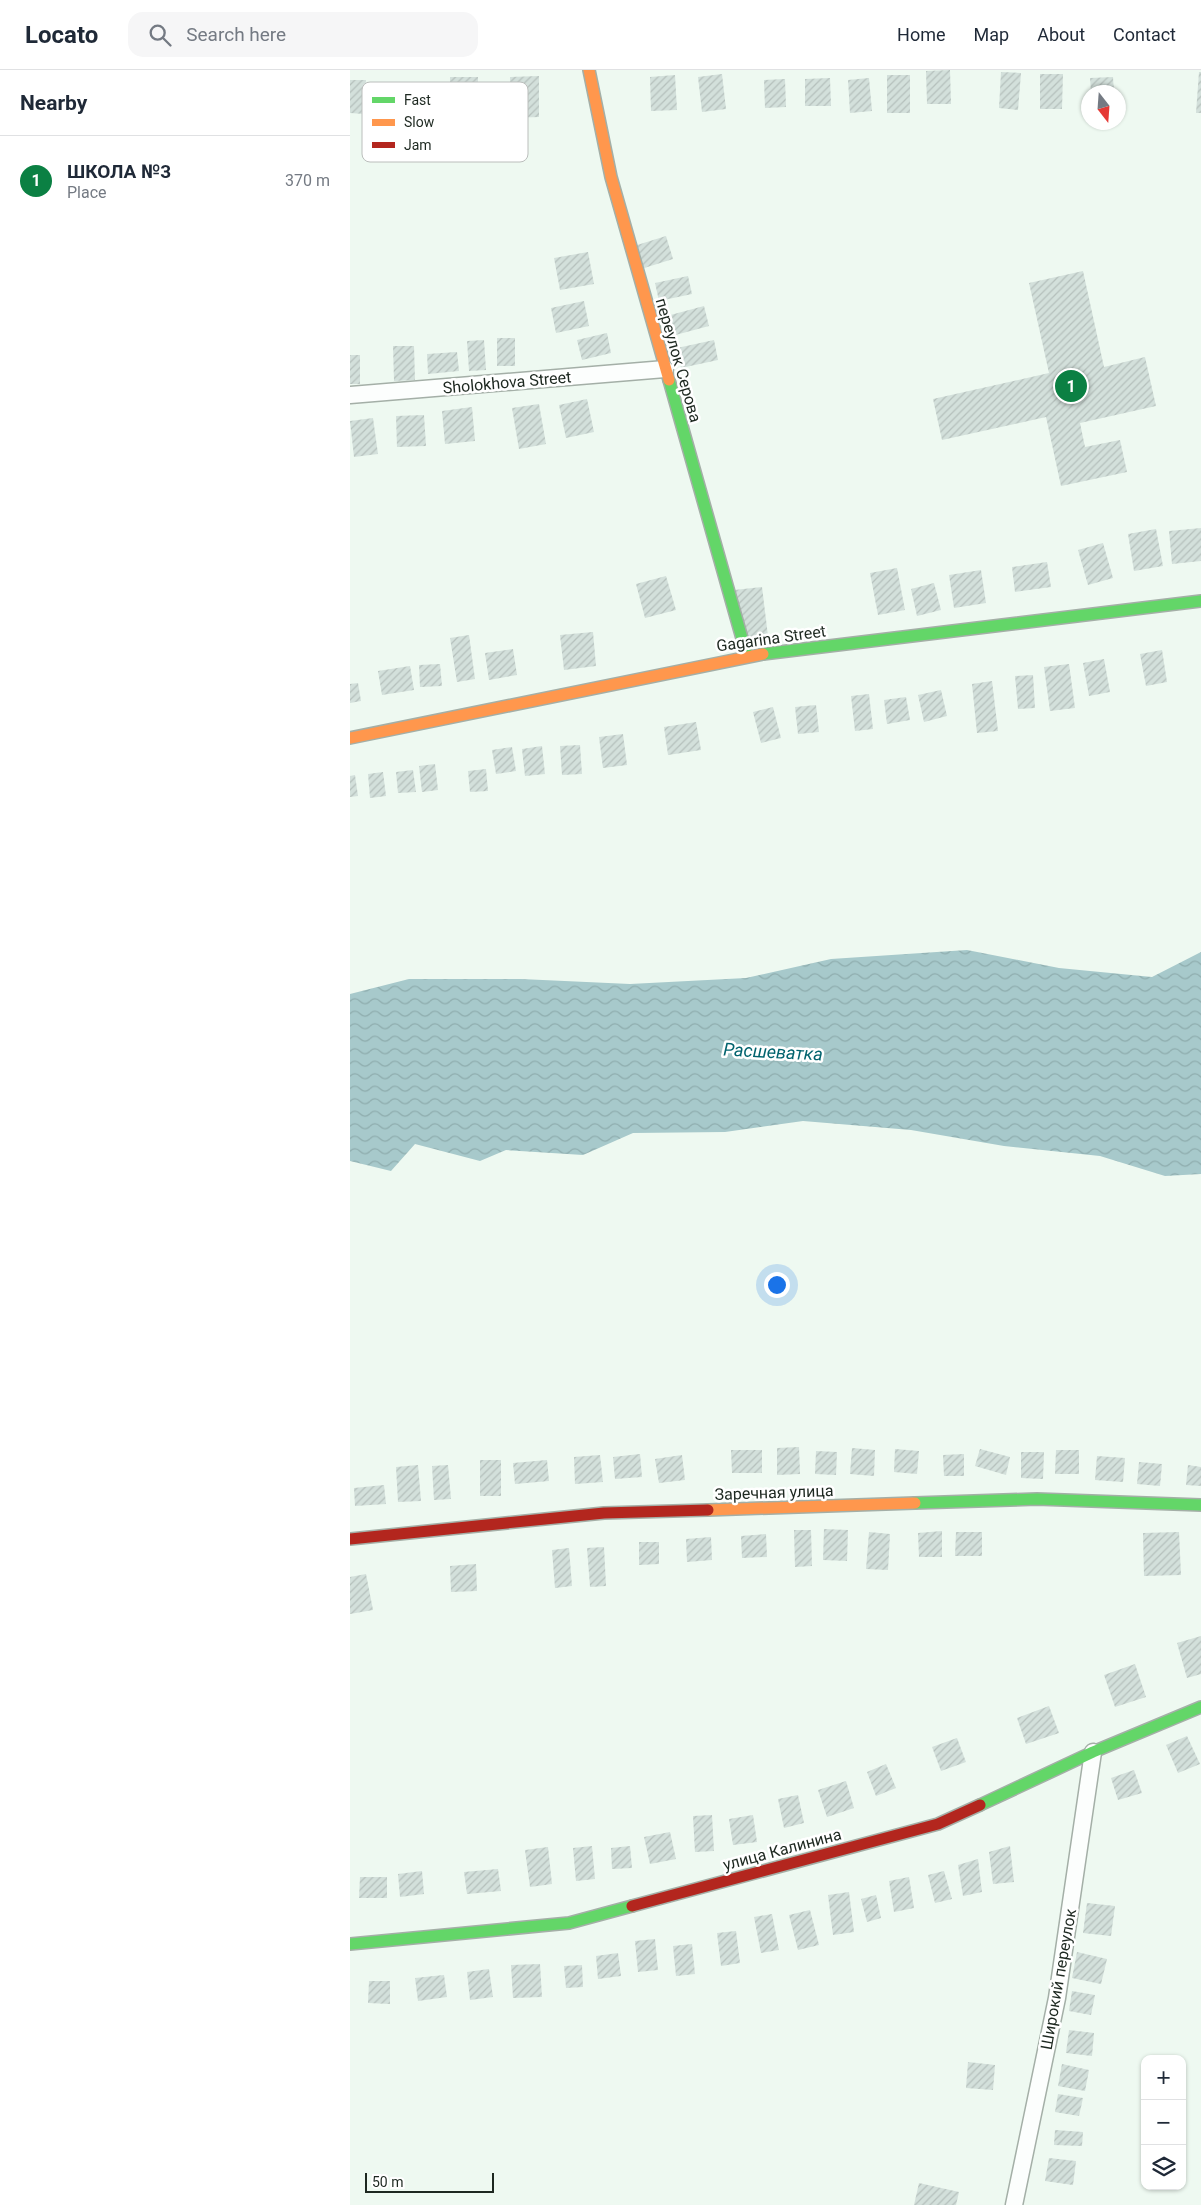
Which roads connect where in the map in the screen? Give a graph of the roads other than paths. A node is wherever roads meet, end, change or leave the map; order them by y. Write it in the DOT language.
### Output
graph roads {
  1 [pos="589,70"];
  2 [pos="665,370"];
  3 [pos="350,395"];
  4 [pos="1201,601"];
  5 [pos="747,656"];
  6 [pos="350,738"];
  7 [pos="1201,1505"];
  8 [pos="350,1539"];
  9 [pos="1201,1707"];
  10 [pos="1093,1752"];
  11 [pos="350,1944"];
  12 [pos="1014,2205"];
  1 -- 2 [label="street, переулок Серова"];
  2 -- 3 [label="street, Sholokhova Street"];
  2 -- 5 [label="street, переулок Серова"];
  4 -- 5 [label="street, Gagarina Street"];
  5 -- 6 [label="street, Gagarina Street"];
  7 -- 8 [label="street, Заречная улица"];
  9 -- 10 [label="street, улица Калинина"];
  10 -- 11 [label="street, улица Калинина"];
  10 -- 12 [label="street, Широкий переулок"];
}
